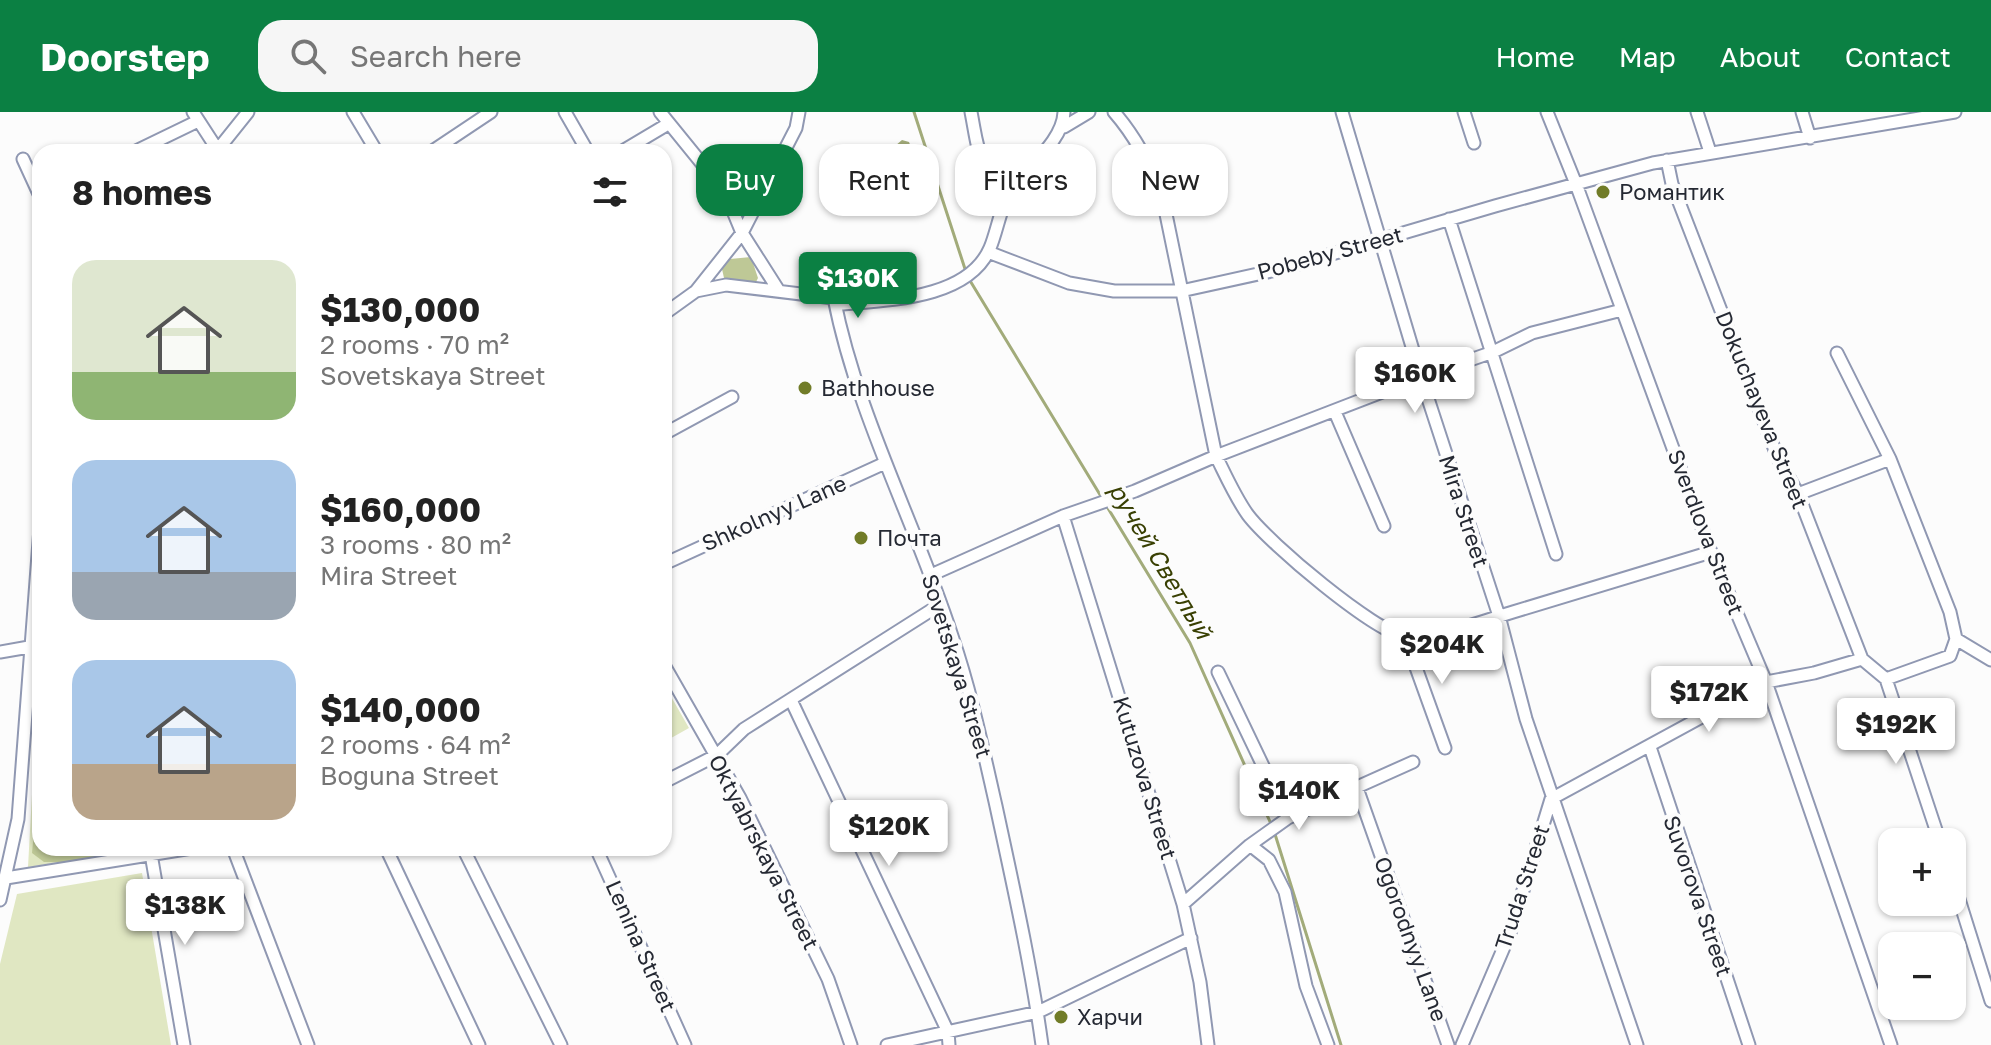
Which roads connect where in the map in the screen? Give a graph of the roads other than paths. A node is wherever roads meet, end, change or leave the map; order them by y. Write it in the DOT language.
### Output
graph roads {
  1 [pos="248,112"];
  2 [pos="353,112"];
  3 [pos="491,112"];
  4 [pos="565,112"];
  5 [pos="660,112"];
  6 [pos="799,112"];
  7 [pos="971,112"];
  8 [pos="1064,112"];
  9 [pos="1089,112"];
  10 [pos="1114,112"];
  11 [pos="1342,112"];
  12 [pos="1464,112"];
  13 [pos="1547,112"];
  14 [pos="1697,112"];
  15 [pos="1802,112"];
  16 [pos="1955,112"];
  17 [pos="196,116"];
  18 [pos="1895,117"];
  19 [pos="668,124"];
  20 [pos="1064,127"];
  21 [pos="1810,138"];
  22 [pos="1474,143"];
  23 [pos="148,144"];
  24 [pos="213,144"];
  25 [pos="224,144"];
  26 [pos="372,144"];
  27 [pos="443,144"];
  28 [pos="584,144"];
  29 [pos="634,144"];
  30 [pos="977,144"];
  31 [pos="1050,144"];
  32 [pos="1710,152"];
  33 [pos="23,159"];
  34 [pos="1667,160"];
  35 [pos="32,179"];
  36 [pos="1576,184"];
  37 [pos="1001,216"];
  38 [pos="1449,219"];
  39 [pos="742,233"];
  40 [pos="1382,240"];
  41 [pos="988,252"];
  42 [pos="696,291"];
  43 [pos="779,291"];
  44 [pos="1181,291"];
  45 [pos="834,298"];
  46 [pos="672,308"];
  47 [pos="1622,310"];
  48 [pos="1493,352"];
  49 [pos="1837,353"];
  50 [pos="1421,377"];
  51 [pos="732,397"];
  52 [pos="1335,412"];
  53 [pos="672,430"];
  54 [pos="1216,456"];
  55 [pos="1890,459"];
  56 [pos="885,463"];
  57 [pos="1798,494"];
  58 [pos="1063,516"];
  59 [pos="1384,526"];
  60 [pos="1711,552"];
  61 [pos="1556,554"];
  62 [pos="672,560"];
  63 [pos="931,575"];
  64 [pos="941,604"];
  65 [pos="1499,616"];
  66 [pos="1405,637"];
  67 [pos="1956,639"];
  68 [pos="32,640"];
  69 [pos="1973,650"];
  70 [pos="0,652"];
  71 [pos="32,652"];
  72 [pos="1950,656"];
  73 [pos="1862,659"];
  74 [pos="1991,660"];
  75 [pos="1218,672"];
  76 [pos="672,679"];
  77 [pos="1886,679"];
  78 [pos="1766,682"];
  79 [pos="791,700"];
  80 [pos="1650,747"];
  81 [pos="1445,748"];
  82 [pos="717,755"];
  83 [pos="1413,762"];
  84 [pos="672,778"];
  85 [pos="1357,788"];
  86 [pos="1551,799"];
  87 [pos="1288,818"];
  88 [pos="1935,828"];
  89 [pos="1250,845"];
  90 [pos="139,856"];
  91 [pos="151,856"];
  92 [pos="236,856"];
  93 [pos="390,856"];
  94 [pos="467,856"];
  95 [pos="600,856"];
  96 [pos="6,878"];
  97 [pos="0,900"];
  98 [pos="1183,904"];
  99 [pos="1964,916"];
  100 [pos="1191,938"];
  101 [pos="1991,1001"];
  102 [pos="1038,1012"];
  103 [pos="948,1032"];
  104 [pos="184,1045"];
  105 [pos="308,1045"];
  106 [pos="479,1045"];
  107 [pos="561,1045"];
  108 [pos="685,1045"];
  109 [pos="851,1045"];
  110 [pos="887,1045"];
  111 [pos="949,1045"];
  112 [pos="1042,1045"];
  113 [pos="1208,1045"];
  114 [pos="1328,1045"];
  115 [pos="1448,1045"];
  116 [pos="1462,1045"];
  117 [pos="1637,1045"];
  118 [pos="1749,1045"];
  119 [pos="1891,1045"];
  1 -- 25 [label="street"];
  2 -- 26 [label="street"];
  3 -- 27 [label="street"];
  4 -- 28 [label="street"];
  5 -- 19 [label="street"];
  6 -- 39 [label="street"];
  7 -- 30 [label="street"];
  8 -- 20 [label="street"];
  9 -- 20 [label="street"];
  10 -- 44 [label="street"];
  11 -- 40 [label="street, Mira Street"];
  12 -- 22 [label="street"];
  13 -- 36 [label="street, Sverdlova Street"];
  14 -- 32 [label="street"];
  15 -- 21 [label="street"];
  16 -- 18 [label="street, Pobeby Street"];
  17 -- 23 [label="street"];
  17 -- 24 [label="street"];
  18 -- 21 [label="street, Pobeby Street"];
  19 -- 29 [label="street"];
  19 -- 39 [label="street"];
  20 -- 31 [label="street"];
  21 -- 32 [label="street, Pobeby Street"];
  32 -- 34 [label="street, Pobeby Street"];
  33 -- 35 [label="street"];
  34 -- 36 [label="street, Pobeby Street"];
  34 -- 57 [label="street, Dokuchayeva Street"];
  36 -- 38 [label="street, Pobeby Street"];
  36 -- 47 [label="street, Sverdlova Street"];
  37 -- 41 [label="street"];
  38 -- 40 [label="street, Pobeby Street"];
  38 -- 48 [label="street"];
  39 -- 42 [label="street"];
  39 -- 43 [label="street"];
  40 -- 44 [label="street, Pobeby Street"];
  40 -- 50 [label="street, Mira Street"];
  41 -- 44 [label="street, Pobeby Street"];
  41 -- 45 [label="street"];
  42 -- 43 [label="street"];
  42 -- 46 [label="street"];
  43 -- 45 [label="street"];
  44 -- 54 [label="street"];
  45 -- 56 [label="street, Sovetskaya Street"];
  47 -- 48 [label="street"];
  47 -- 60 [label="street, Sverdlova Street"];
  48 -- 50 [label="street"];
  48 -- 61 [label="street"];
  49 -- 55 [label="street"];
  50 -- 52 [label="street"];
  50 -- 65 [label="street, Mira Street"];
  51 -- 53 [label="street"];
  52 -- 54 [label="street"];
  52 -- 59 [label="street"];
  54 -- 58 [label="street"];
  54 -- 66 [label="street"];
  55 -- 57 [label="street"];
  55 -- 67 [label="street"];
  56 -- 62 [label="street, Shkolnyy Lane"];
  56 -- 63 [label="street, Sovetskaya Street"];
  57 -- 73 [label="street, Dokuchayeva Street"];
  58 -- 63 [label="street"];
  58 -- 98 [label="street, Kutuzova Street"];
  60 -- 65 [label="street"];
  60 -- 78 [label="street, Sverdlova Street"];
  63 -- 64 [label="street, Sovetskaya Street"];
  64 -- 79 [label="street"];
  64 -- 102 [label="street, Sovetskaya Street"];
  65 -- 66 [label="street"];
  65 -- 86 [label="street, Mira Street"];
  66 -- 81 [label="street"];
  67 -- 69 [label="street"];
  67 -- 72 [label="street"];
  68 -- 70 [label="street"];
  69 -- 72 [label="street"];
  69 -- 74 [label="street"];
  71 -- 96 [label="street"];
  72 -- 77 [label="street"];
  73 -- 77 [label="street"];
  73 -- 78 [label="street, Truda Street"];
  75 -- 87 [label="street"];
  76 -- 82 [label="street, Oktyabrskaya Street"];
  77 -- 88 [label="street"];
  78 -- 80 [label="street, Truda Street"];
  78 -- 119 [label="street, Sverdlova Street"];
  79 -- 82 [label="street"];
  79 -- 103 [label="street"];
  80 -- 86 [label="street, Truda Street"];
  80 -- 118 [label="street, Suvorova Street"];
  82 -- 84 [label="street"];
  82 -- 109 [label="street, Oktyabrskaya Street"];
  83 -- 85 [label="street"];
  85 -- 87 [label="street"];
  85 -- 115 [label="street, Ogorodnyy Lane"];
  86 -- 116 [label="street, Truda Street"];
  86 -- 117 [label="street, Mira Street"];
  87 -- 89 [label="street"];
  89 -- 98 [label="street"];
  89 -- 114 [label="street"];
  90 -- 96 [label="street"];
  91 -- 104 [label="street"];
  92 -- 105 [label="street"];
  93 -- 106 [label="street"];
  94 -- 107 [label="street"];
  95 -- 108 [label="street, Lenina Street"];
  96 -- 97 [label="street"];
  98 -- 100 [label="street, Kutuzova Street"];
  99 -- 101 [label="street"];
  100 -- 102 [label="street"];
  100 -- 113 [label="street, Kutuzova Street"];
  102 -- 103 [label="street"];
  102 -- 112 [label="street, Sovetskaya Street"];
  103 -- 110 [label="street"];
  103 -- 111 [label="street"];
}
